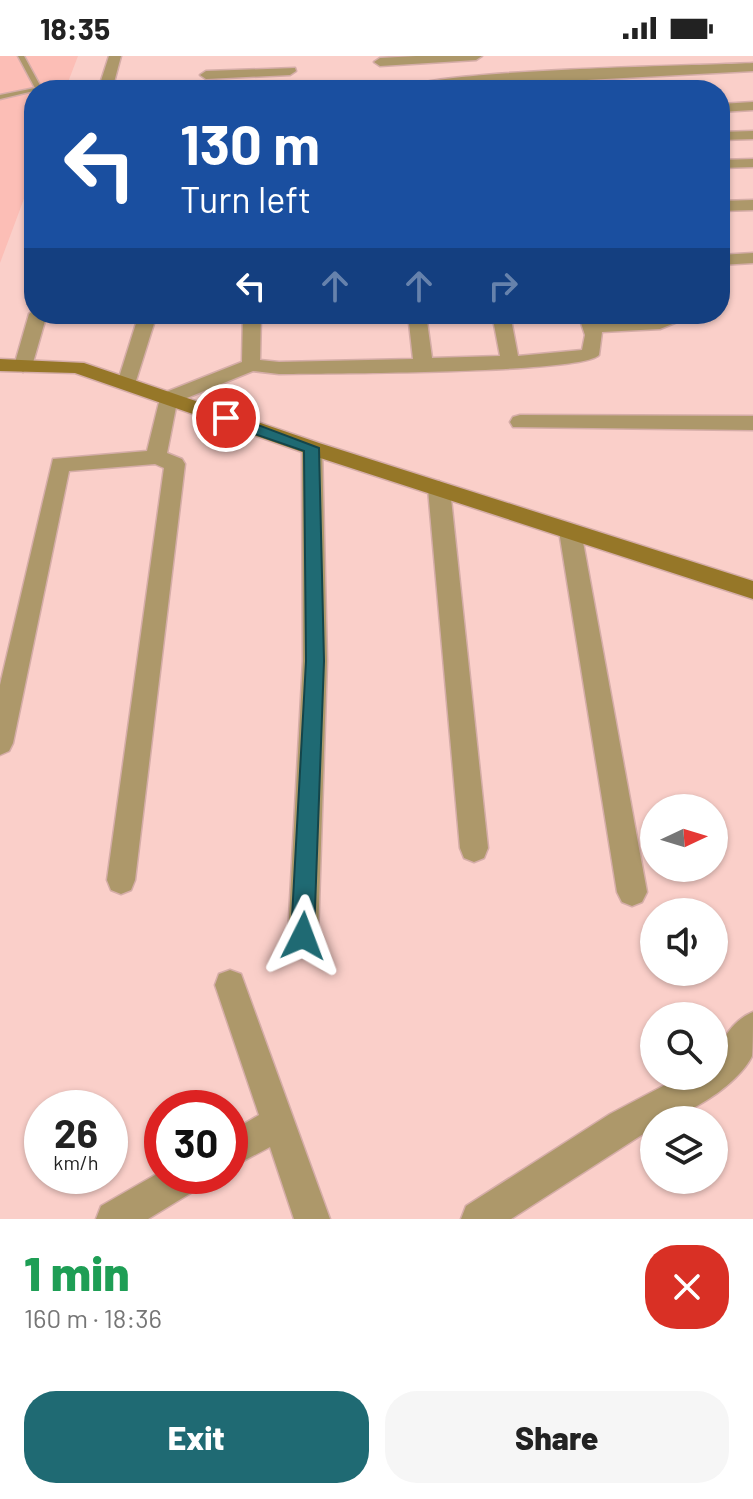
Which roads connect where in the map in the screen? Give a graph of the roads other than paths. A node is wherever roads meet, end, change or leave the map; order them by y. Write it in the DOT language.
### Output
graph roads {
  1 [pos="21,56"];
  2 [pos="115,56"];
  3 [pos="205,56"];
  4 [pos="299,56"];
  5 [pos="476,56"];
  6 [pos="380,62"];
  7 [pos="753,67"];
  8 [pos="290,71"];
  9 [pos="206,75"];
  10 [pos="34,80"];
  11 [pos="108,80"];
  12 [pos="205,80"];
  13 [pos="288,80"];
  14 [pos="462,80"];
  15 [pos="24,92"];
  16 [pos="0,97"];
  17 [pos="753,106"];
  18 [pos="730,107"];
  19 [pos="753,135"];
  20 [pos="730,136"];
  21 [pos="753,163"];
  22 [pos="730,164"];
  23 [pos="753,205"];
  24 [pos="730,206"];
  25 [pos="730,258"];
  26 [pos="753,258"];
  27 [pos="35,324"];
  28 [pos="145,324"];
  29 [pos="252,324"];
  30 [pos="418,324"];
  31 [pos="503,324"];
  32 [pos="590,324"];
  33 [pos="423,361"];
  34 [pos="510,361"];
  35 [pos="0,365"];
  36 [pos="251,365"];
  37 [pos="23,366"];
  38 [pos="126,384"];
  39 [pos="168,398"];
  40 [pos="520,422"];
  41 [pos="753,423"];
  42 [pos="312,448"];
  43 [pos="156,457"];
  44 [pos="439,489"];
  45 [pos="570,531"];
  46 [pos="753,590"];
  47 [pos="0,743"];
  48 [pos="474,848"];
  49 [pos="121,880"];
  50 [pos="632,892"];
  51 [pos="303,936"];
  52 [pos="230,985"];
  53 [pos="753,1028"];
  54 [pos="278,1123"];
  55 [pos="248,1140"];
  56 [pos="156,1194"];
  57 [pos="114,1219"];
  58 [pos="312,1219"];
  59 [pos="479,1219"];
  1 -- 10 [label="lane"];
  2 -- 11 [label="street"];
  3 -- 9 [label="street"];
  4 -- 8 [label="street"];
  5 -- 6 [label="street"];
  7 -- 14 [label="street"];
  8 -- 9 [label="street"];
  8 -- 13 [label="street"];
  9 -- 12 [label="street"];
  15 -- 16 [label="lane"];
  17 -- 18 [label="street"];
  19 -- 20 [label="street"];
  21 -- 22 [label="street"];
  23 -- 24 [label="street"];
  25 -- 26 [label="street"];
  27 -- 37 [label="street"];
  28 -- 38 [label="street"];
  29 -- 36 [label="street"];
  30 -- 33 [label="street"];
  31 -- 34 [label="street"];
  32 -- 34 [label="street"];
  33 -- 34 [label="street"];
  33 -- 36 [label="street"];
  35 -- 37 [label="main road"];
  36 -- 39 [label="street"];
  37 -- 38 [label="main road"];
  38 -- 39 [label="main road"];
  39 -- 42 [label="main road"];
  39 -- 43 [label="street"];
  40 -- 41 [label="street"];
  42 -- 44 [label="main road"];
  42 -- 51 [label="street"];
  43 -- 47 [label="street"];
  43 -- 49 [label="street"];
  44 -- 45 [label="main road"];
  44 -- 48 [label="street"];
  45 -- 46 [label="main road"];
  45 -- 50 [label="street"];
  52 -- 54 [label="street"];
  53 -- 59 [label="street"];
  54 -- 55 [label="street"];
  54 -- 58 [label="street"];
  56 -- 57 [label="street"];
}
